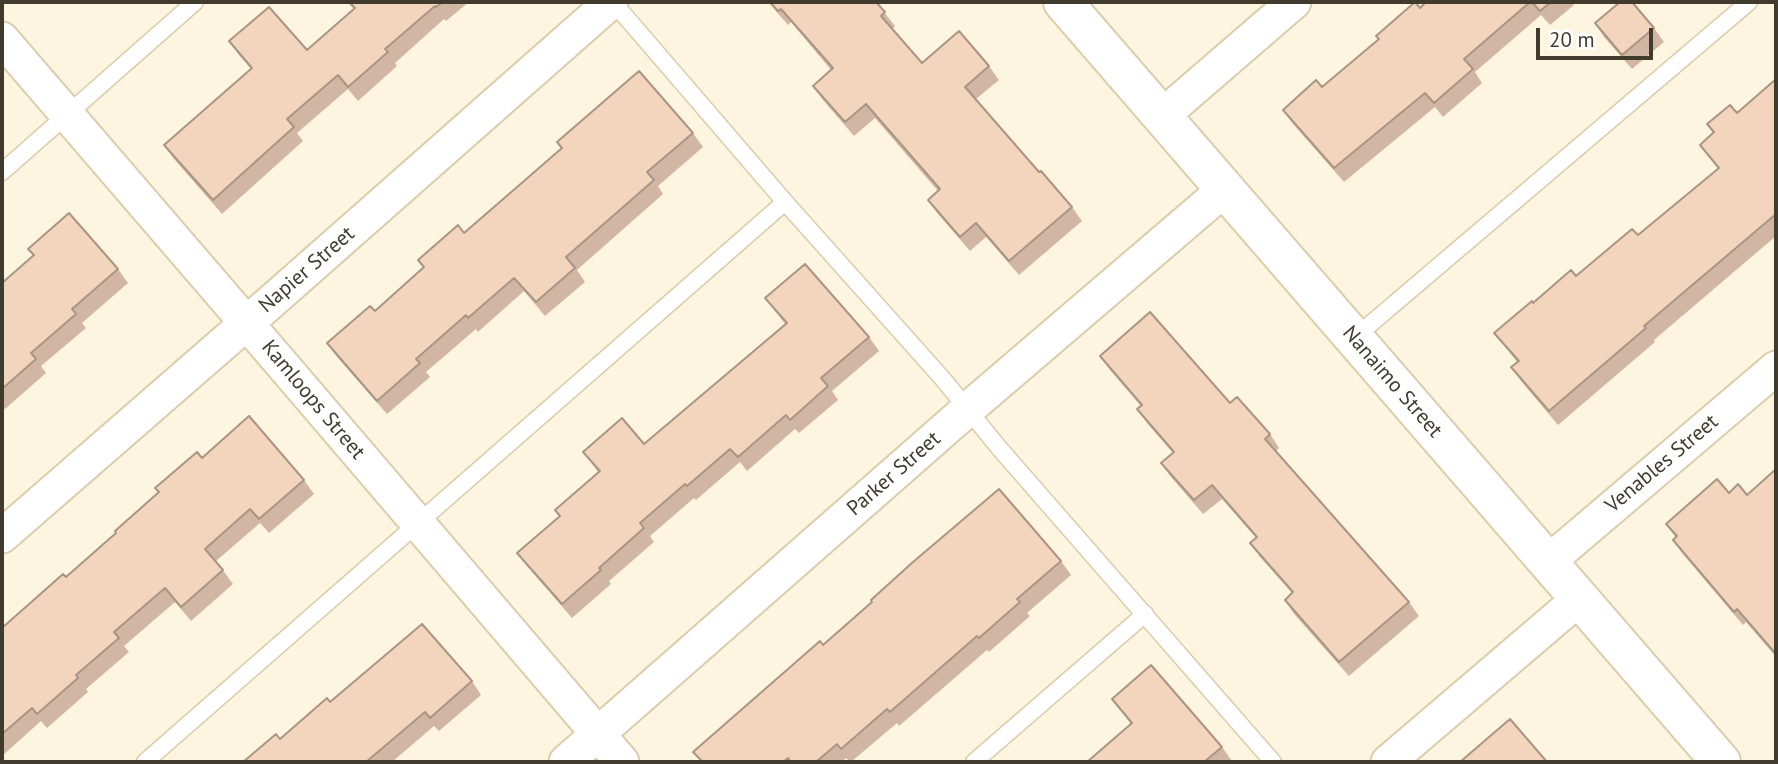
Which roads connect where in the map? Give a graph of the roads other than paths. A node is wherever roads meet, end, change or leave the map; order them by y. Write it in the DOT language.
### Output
graph roads {
  1 [pos="195,2"];
  2 [pos="612,2"];
  3 [pos="1062,2"];
  4 [pos="1294,2"];
  5 [pos="1749,2"];
  6 [pos="2,39"];
  7 [pos="68,115"];
  8 [pos="1162,116"];
  9 [pos="2,172"];
  10 [pos="1225,189"];
  11 [pos="785,202"];
  12 [pos="247,323"];
  13 [pos="1353,339"];
  14 [pos="1772,379"];
  15 [pos="968,409"];
  16 [pos="418,524"];
  17 [pos="2,536"];
  18 [pos="1548,562"];
  19 [pos="1580,598"];
  20 [pos="1145,614"];
  21 [pos="598,734"];
  22 [pos="145,762"];
  23 [pos="566,762"];
  24 [pos="622,762"];
  25 [pos="974,762"];
  26 [pos="1273,762"];
  27 [pos="1388,762"];
  28 [pos="1721,762"];
  1 -- 7 [label="lane"];
  2 -- 11 [label="lane"];
  2 -- 12 [label="street, Napier Street"];
  3 -- 8 [label="main road, Nanaimo Street"];
  4 -- 8 [label="street"];
  5 -- 13 [label="lane"];
  6 -- 7 [label="street, Kamloops Street"];
  7 -- 9 [label="lane"];
  7 -- 12 [label="street, Kamloops Street"];
  8 -- 10 [label="main road, Nanaimo Street"];
  10 -- 13 [label="main road, Nanaimo Street"];
  10 -- 15 [label="street, Parker Street"];
  11 -- 15 [label="lane"];
  11 -- 16 [label="lane"];
  12 -- 16 [label="street, Kamloops Street"];
  12 -- 17 [label="street, Napier Street"];
  13 -- 18 [label="main road, Nanaimo Street"];
  14 -- 18 [label="street, Venables Street"];
  15 -- 20 [label="lane"];
  15 -- 21 [label="street, Parker Street"];
  16 -- 21 [label="street, Kamloops Street"];
  16 -- 22 [label="lane"];
  18 -- 19 [label="main road, Nanaimo Street"];
  19 -- 27 [label="street"];
  19 -- 28 [label="main road, Nanaimo Street"];
  20 -- 25 [label="lane"];
  20 -- 26 [label="lane"];
  21 -- 23 [label="street, Parker Street"];
  21 -- 24 [label="street, Kamloops Street"];
}
